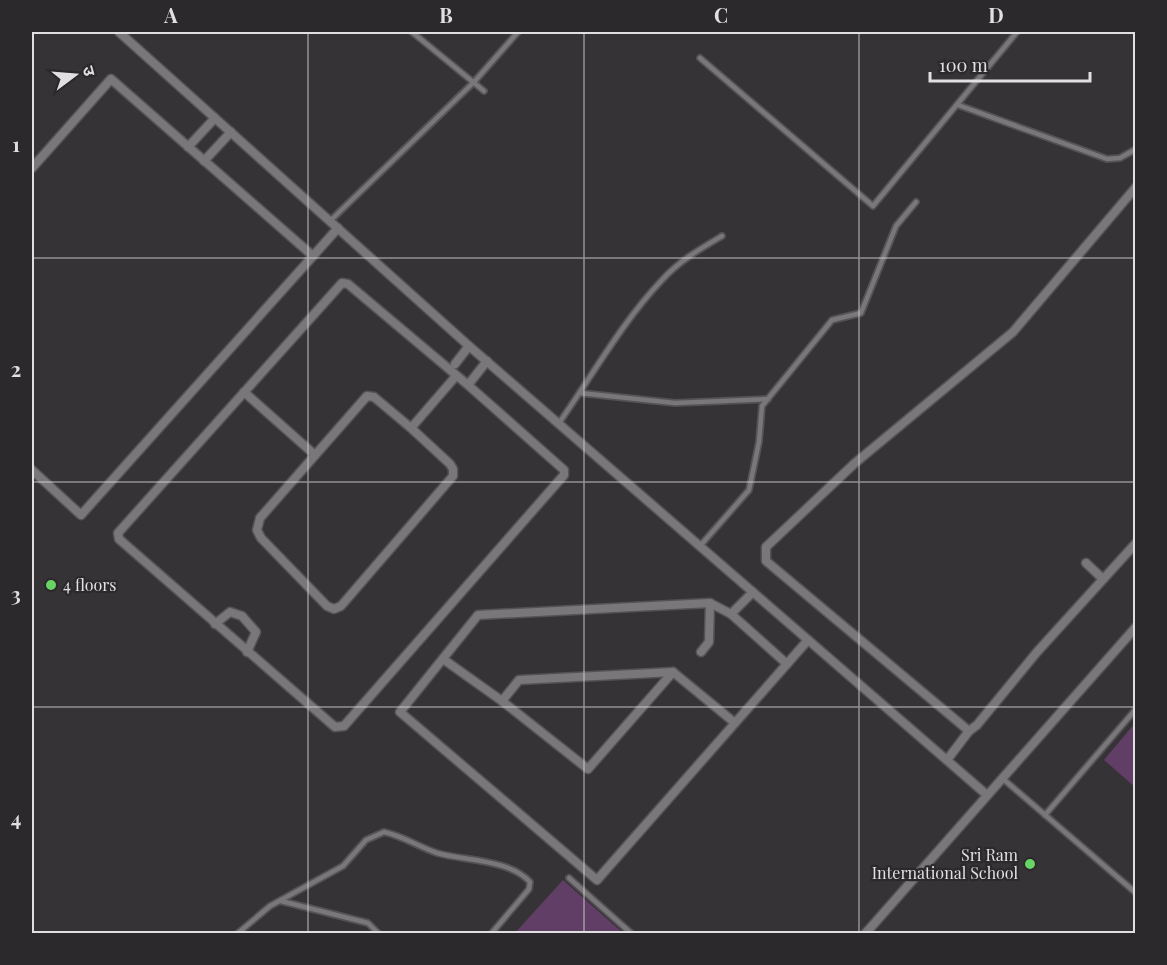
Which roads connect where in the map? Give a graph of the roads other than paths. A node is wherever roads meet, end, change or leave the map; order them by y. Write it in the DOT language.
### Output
graph roads {
  1 [pos="412,32"];
  2 [pos="518,32"];
  3 [pos="1017,32"];
  4 [pos="125,33"];
  5 [pos="700,58"];
  6 [pos="474,82"];
  7 [pos="484,91"];
  8 [pos="958,105"];
  9 [pos="215,118"];
  10 [pos="231,132"];
  11 [pos="188,147"];
  12 [pos="1136,149"];
  13 [pos="204,161"];
  14 [pos="32,168"];
  15 [pos="1136,187"];
  16 [pos="916,202"];
  17 [pos="330,221"];
  18 [pos="338,228"];
  19 [pos="722,236"];
  20 [pos="313,256"];
  21 [pos="469,346"];
  22 [pos="487,361"];
  23 [pos="453,370"];
  24 [pos="468,385"];
  25 [pos="244,392"];
  26 [pos="580,393"];
  27 [pos="768,399"];
  28 [pos="559,423"];
  29 [pos="411,429"];
  30 [pos="315,455"];
  31 [pos="32,470"];
  32 [pos="1136,543"];
  33 [pos="700,546"];
  34 [pos="1086,563"];
  35 [pos="1104,579"];
  36 [pos="753,591"];
  37 [pos="710,603"];
  38 [pos="731,614"];
  39 [pos="215,624"];
  40 [pos="1136,627"];
  41 [pos="808,640"];
  42 [pos="247,652"];
  43 [pos="700,652"];
  44 [pos="443,659"];
  45 [pos="786,664"];
  46 [pos="673,672"];
  47 [pos="502,701"];
  48 [pos="1136,709"];
  49 [pos="735,723"];
  50 [pos="969,731"];
  51 [pos="947,760"];
  52 [pos="1002,778"];
  53 [pos="987,795"];
  54 [pos="1045,815"];
  55 [pos="569,878"];
  56 [pos="1136,893"];
  57 [pos="281,900"];
  58 [pos="237,933"];
  59 [pos="379,933"];
  60 [pos="491,933"];
  61 [pos="632,933"];
  62 [pos="865,933"];
  1 -- 6 [label="lane"];
  2 -- 6 [label="lane"];
  3 -- 8 [label="lane"];
  4 -- 9 [label="street"];
  5 -- 8 [label="lane"];
  6 -- 7 [label="lane"];
  6 -- 17 [label="lane"];
  8 -- 12 [label="lane"];
  9 -- 10 [label="street"];
  9 -- 11 [label="street"];
  10 -- 13 [label="street"];
  10 -- 17 [label="street"];
  11 -- 13 [label="street"];
  11 -- 14 [label="street"];
  13 -- 20 [label="street"];
  15 -- 50 [label="street"];
  16 -- 27 [label="lane"];
  17 -- 18 [label="street"];
  18 -- 20 [label="street"];
  18 -- 21 [label="street"];
  19 -- 26 [label="lane"];
  20 -- 31 [label="street"];
  21 -- 22 [label="street"];
  21 -- 23 [label="street"];
  22 -- 24 [label="street"];
  22 -- 28 [label="street"];
  23 -- 24 [label="street"];
  23 -- 25 [label="street"];
  23 -- 29 [label="street"];
  24 -- 42 [label="street"];
  25 -- 30 [label="street"];
  25 -- 39 [label="street"];
  26 -- 27 [label="lane"];
  26 -- 28 [label="lane"];
  27 -- 33 [label="lane"];
  28 -- 33 [label="street"];
  29 -- 30 [label="street"];
  29 -- 30 [label="street"];
  32 -- 35 [label="street"];
  33 -- 36 [label="street"];
  34 -- 35 [label="street"];
  35 -- 50 [label="street"];
  36 -- 38 [label="street"];
  36 -- 41 [label="street"];
  37 -- 38 [label="street"];
  37 -- 43 [label="street"];
  37 -- 44 [label="street"];
  38 -- 45 [label="street"];
  39 -- 42 [label="street"];
  39 -- 42 [label="street"];
  40 -- 52 [label="street"];
  41 -- 45 [label="street"];
  41 -- 51 [label="street"];
  44 -- 47 [label="street"];
  44 -- 49 [label="street"];
  45 -- 49 [label="street"];
  46 -- 47 [label="street"];
  46 -- 47 [label="street"];
  46 -- 49 [label="street"];
  48 -- 54 [label="lane"];
  50 -- 51 [label="street"];
  51 -- 53 [label="street"];
  52 -- 53 [label="street"];
  52 -- 54 [label="lane"];
  53 -- 62 [label="street"];
  54 -- 56 [label="lane"];
  55 -- 61 [label="lane"];
  57 -- 58 [label="lane"];
  57 -- 59 [label="lane"];
  57 -- 60 [label="lane"];
}
